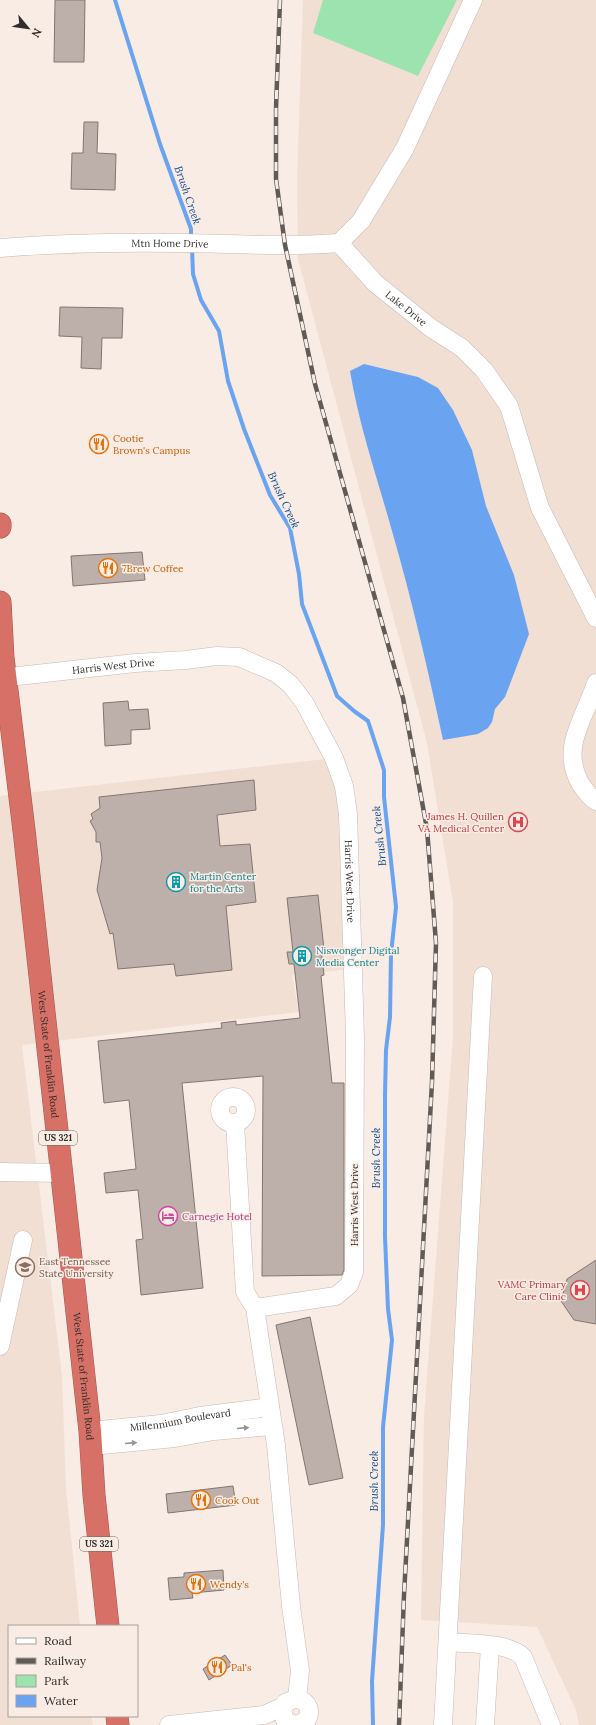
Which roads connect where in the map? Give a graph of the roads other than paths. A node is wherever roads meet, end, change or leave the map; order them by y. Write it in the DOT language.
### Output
graph roads {
  1 [pos="473,0"];
  2 [pos="339,243"];
  3 [pos="0,248"];
  4 [pos="0,602"];
  5 [pos="596,618"];
  6 [pos="3,678"];
  7 [pos="596,683"];
  8 [pos="596,801"];
  9 [pos="483,976"];
  10 [pos="235,1123"];
  11 [pos="0,1172"];
  12 [pos="62,1173"];
  13 [pos="23,1240"];
  14 [pos="255,1308"];
  15 [pos="0,1346"];
  16 [pos="270,1407"];
  17 [pos="272,1426"];
  18 [pos="91,1439"];
  19 [pos="108,1625"];
  20 [pos="448,1642"];
  21 [pos="490,1646"];
  22 [pos="290,1702"];
  23 [pos="169,1725"];
  24 [pos="294,1725"];
  25 [pos="298,1725"];
  26 [pos="443,1725"];
  27 [pos="485,1725"];
  28 [pos="551,1725"];
  1 -- 2 [label="street"];
  2 -- 3 [label="street, Mtn Home Drive"];
  2 -- 5 [label="street, Lake Drive"];
  4 -- 6 [label="highway, West State of Franklin Road / US 321"];
  6 -- 12 [label="highway, West State of Franklin Road / US 321"];
  6 -- 14 [label="street, Harris West Drive"];
  7 -- 8 [label="street"];
  9 -- 20 [label="street"];
  10 -- 14 [label="street"];
  11 -- 12 [label="street"];
  12 -- 18 [label="highway, West State of Franklin Road / US 321"];
  13 -- 15 [label="street"];
  14 -- 16 [label="street"];
  16 -- 17 [label="street"];
  16 -- 18 [label="street, Millennium Boulevard"];
  18 -- 17 [label="street, one-way"];
  17 -- 22 [label="street"];
  18 -- 19 [label="highway, West State of Franklin Road / US 321"];
  20 -- 21 [label="street"];
  20 -- 26 [label="street"];
  21 -- 27 [label="street"];
  21 -- 28 [label="street"];
  22 -- 23 [label="street"];
  22 -- 24 [label="street"];
  22 -- 25 [label="street"];
}
